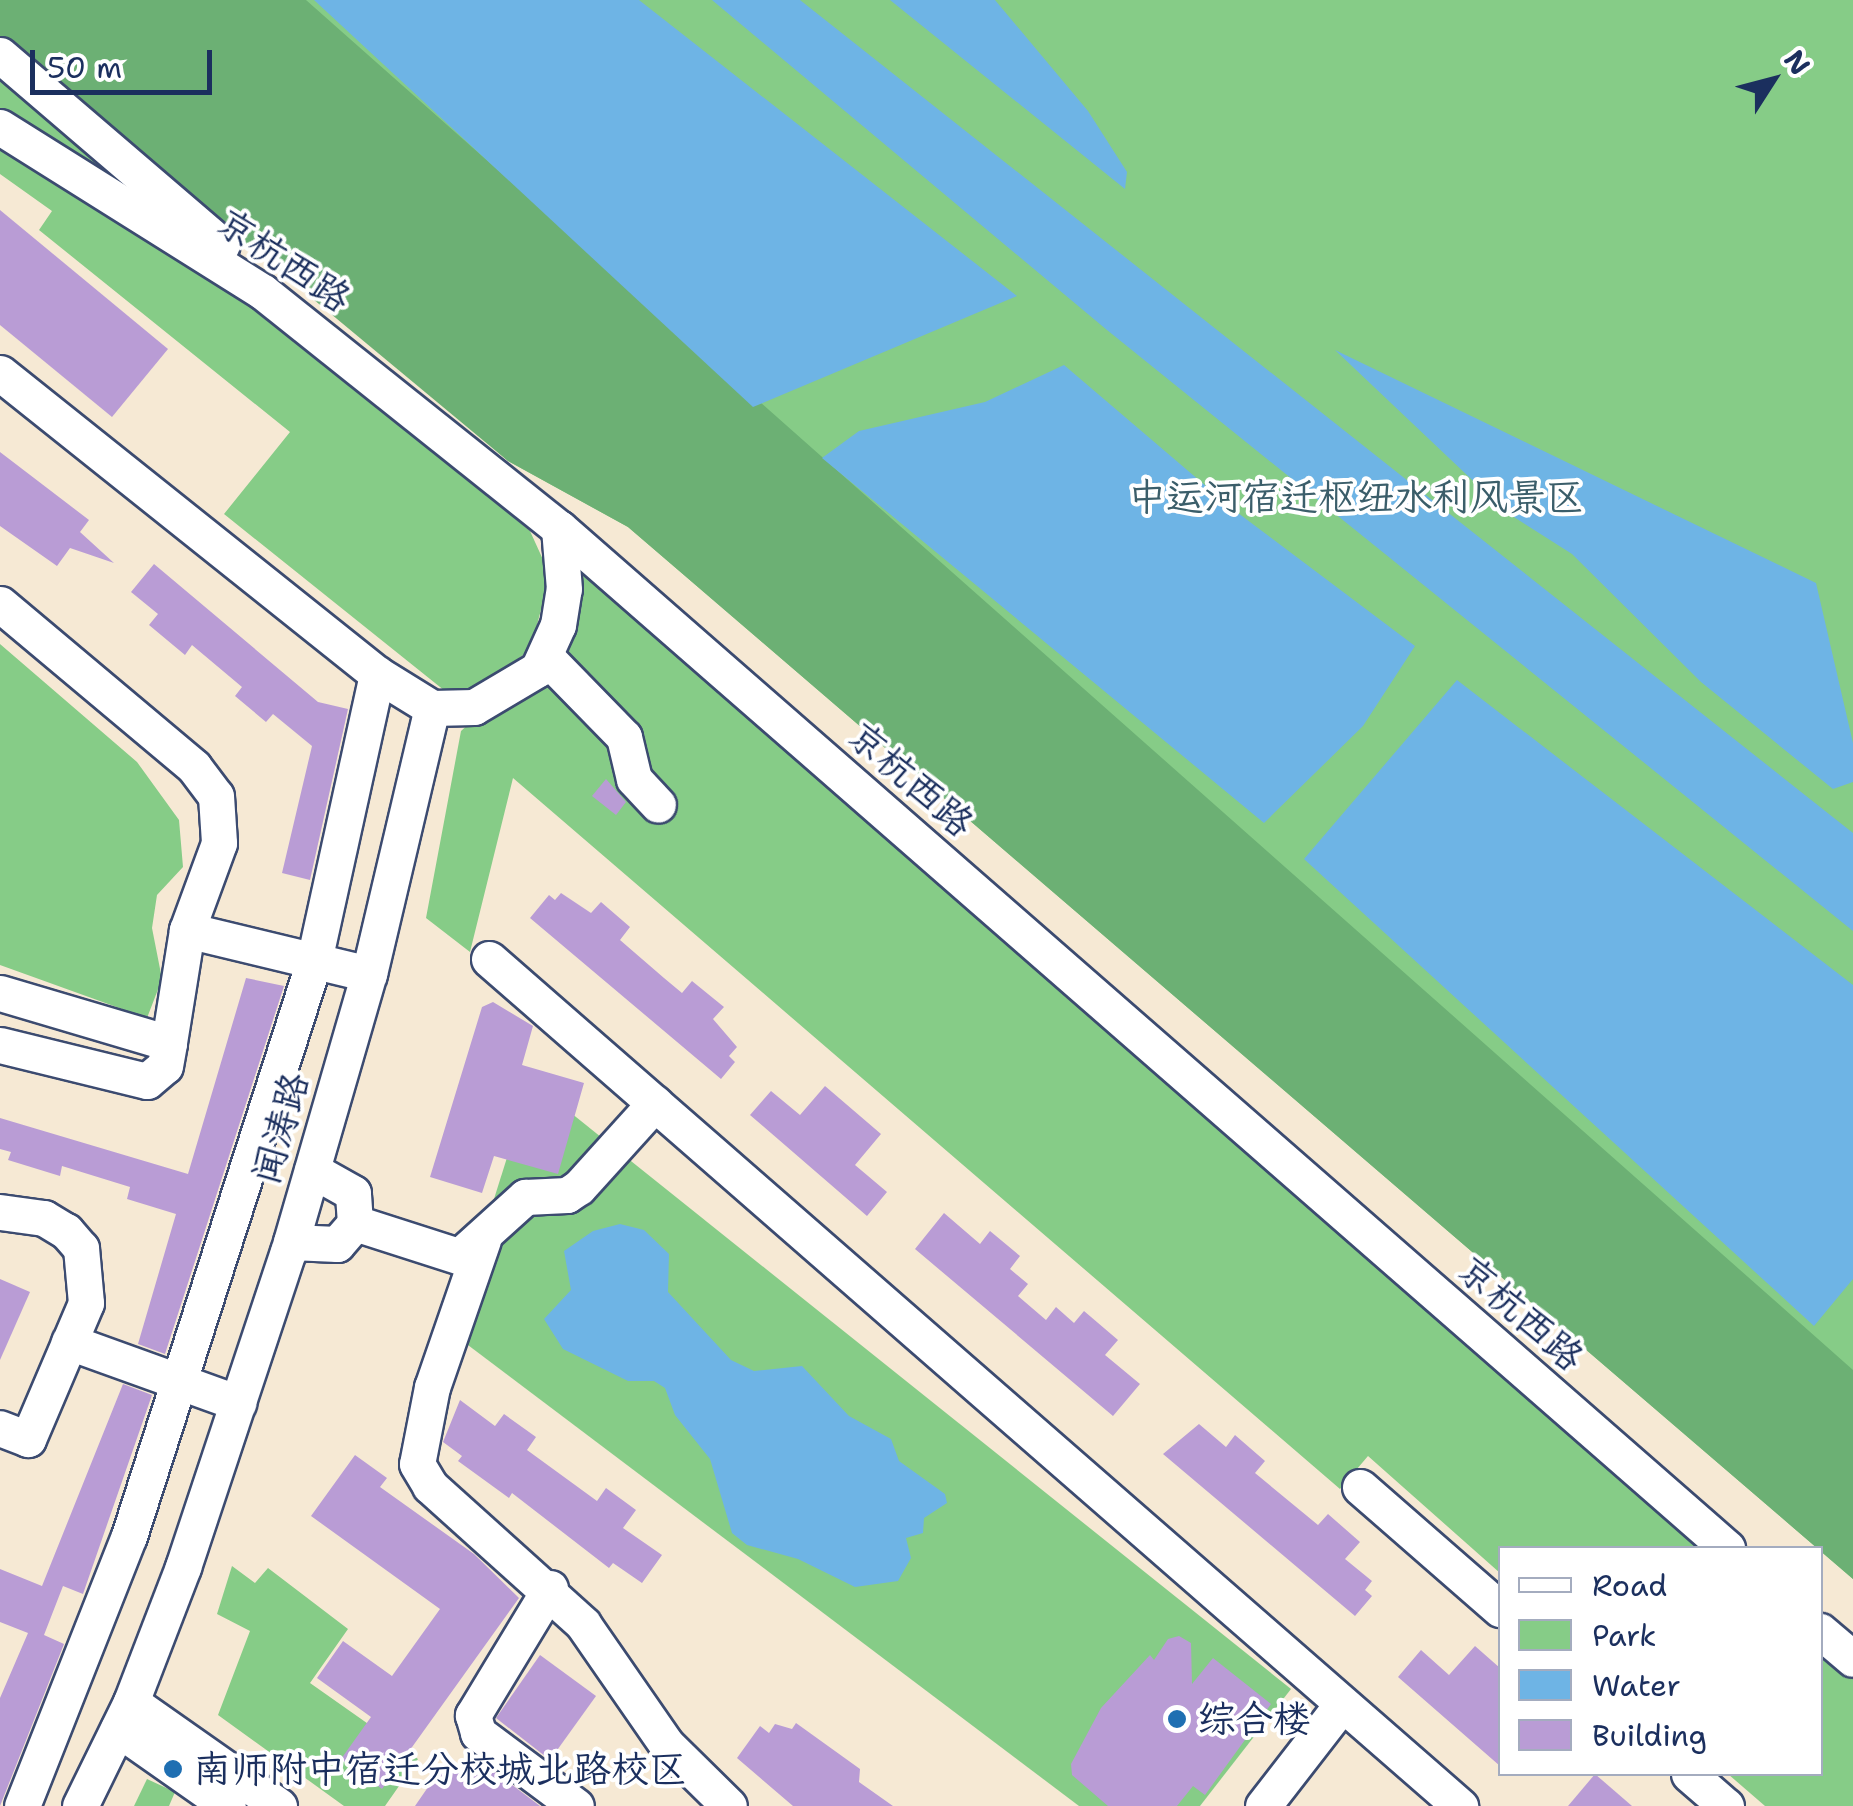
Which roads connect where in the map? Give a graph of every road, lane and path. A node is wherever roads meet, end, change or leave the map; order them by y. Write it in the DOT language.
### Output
graph roads {
  1 [pos="0,55"];
  2 [pos="0,127"];
  3 [pos="347,354"];
  4 [pos="0,373"];
  5 [pos="559,528"];
  6 [pos="0,604"];
  7 [pos="545,656"];
  8 [pos="377,674"];
  9 [pos="432,708"];
  10 [pos="658,804"];
  11 [pos="187,930"];
  12 [pos="488,958"];
  13 [pos="314,961"];
  14 [pos="369,974"];
  15 [pos="0,992"];
  16 [pos="170,1042"];
  17 [pos="0,1046"];
  18 [pos="655,1104"];
  19 [pos="312,1170"];
  20 [pos="0,1212"];
  21 [pos="355,1223"];
  22 [pos="291,1242"];
  23 [pos="470,1248"];
  24 [pos="69,1342"];
  25 [pos="179,1382"];
  26 [pos="238,1403"];
  27 [pos="0,1428"];
  28 [pos="1360,1487"];
  29 [pos="1724,1546"];
  30 [pos="550,1588"];
  31 [pos="1498,1607"];
  32 [pos="1823,1634"];
  33 [pos="1853,1659"];
  34 [pos="1342,1704"];
  35 [pos="124,1716"];
  36 [pos="1691,1776"];
  37 [pos="22,1806"];
  38 [pos="80,1806"];
  39 [pos="228,1806"];
  40 [pos="279,1806"];
  41 [pos="576,1806"];
  42 [pos="729,1806"];
  43 [pos="1263,1806"];
  44 [pos="1460,1806"];
  45 [pos="1726,1806"];
  1 -- 3 [label="street"];
  2 -- 3 [label="street, 京杭西路"];
  3 -- 5 [label="street, 京杭西路"];
  4 -- 8 [label="street"];
  5 -- 7 [label="street"];
  5 -- 29 [label="street, 京杭西路"];
  6 -- 11 [label="street"];
  7 -- 9 [label="street"];
  7 -- 10 [label="street"];
  8 -- 9 [label="street"];
  8 -- 13 [label="street"];
  9 -- 14 [label="street, 闻涛路"];
  11 -- 13 [label="street"];
  11 -- 16 [label="street"];
  12 -- 18 [label="street"];
  13 -- 14 [label="street"];
  13 -- 25 [label="street"];
  14 -- 19 [label="street, 闻涛路"];
  15 -- 16 [label="street"];
  16 -- 17 [label="street"];
  18 -- 23 [label="street"];
  18 -- 34 [label="street"];
  19 -- 21 [label="street"];
  19 -- 22 [label="street, 闻涛路"];
  20 -- 24 [label="street"];
  21 -- 22 [label="street"];
  21 -- 23 [label="street"];
  22 -- 26 [label="street, 闻涛路"];
  23 -- 30 [label="street"];
  24 -- 25 [label="street"];
  24 -- 27 [label="street"];
  25 -- 26 [label="street"];
  25 -- 37 [label="street"];
  26 -- 35 [label="street, 闻涛路"];
  28 -- 31 [label="street"];
  30 -- 41 [label="street"];
  30 -- 42 [label="street"];
  32 -- 33 [label="street"];
  34 -- 43 [label="street"];
  34 -- 44 [label="street"];
  35 -- 38 [label="street, 闻涛路"];
  35 -- 39 [label="street"];
  35 -- 40 [label="street"];
  36 -- 45 [label="street"];
}
